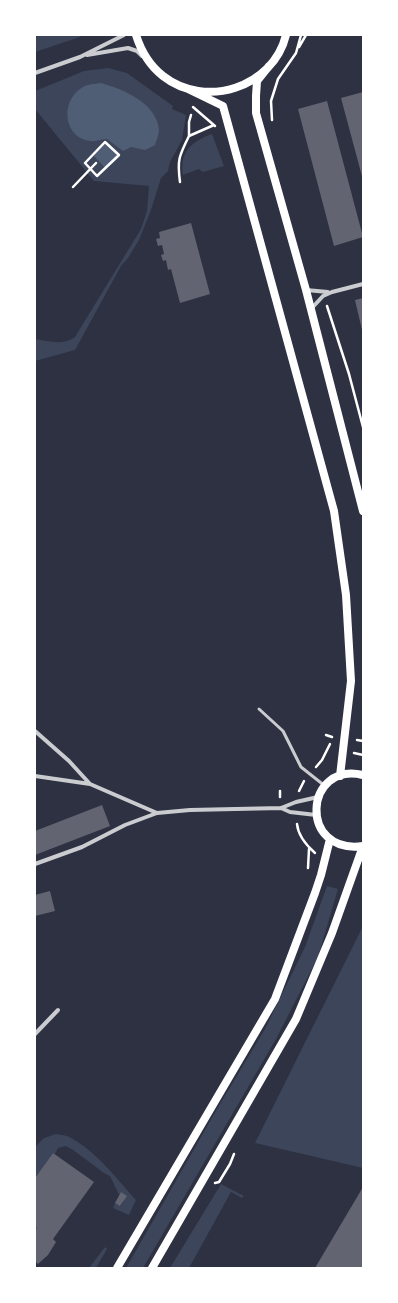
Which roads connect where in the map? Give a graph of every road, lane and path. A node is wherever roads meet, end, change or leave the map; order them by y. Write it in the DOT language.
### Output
graph roads {
  1 [pos="124,35"];
  2 [pos="136,35"];
  3 [pos="286,35"];
  4 [pos="301,35"];
  5 [pos="306,35"];
  6 [pos="80,56"];
  7 [pos="269,66"];
  8 [pos="35,73"];
  9 [pos="162,75"];
  10 [pos="278,79"];
  11 [pos="188,89"];
  12 [pos="192,106"];
  13 [pos="272,109"];
  14 [pos="191,115"];
  15 [pos="214,125"];
  16 [pos="217,132"];
  17 [pos="189,136"];
  18 [pos="96,163"];
  19 [pos="90,169"];
  20 [pos="180,182"];
  21 [pos="73,187"];
  22 [pos="363,284"];
  23 [pos="306,290"];
  24 [pos="332,292"];
  25 [pos="311,310"];
  26 [pos="363,511"];
  27 [pos="259,709"];
  28 [pos="35,731"];
  29 [pos="326,735"];
  30 [pos="355,739"];
  31 [pos="363,741"];
  32 [pos="322,760"];
  33 [pos="363,775"];
  34 [pos="35,776"];
  35 [pos="340,776"];
  36 [pos="90,784"];
  37 [pos="325,786"];
  38 [pos="280,791"];
  39 [pos="280,797"];
  40 [pos="318,797"];
  41 [pos="281,808"];
  42 [pos="157,813"];
  43 [pos="316,815"];
  44 [pos="330,839"];
  45 [pos="363,846"];
  46 [pos="309,848"];
  47 [pos="35,864"];
  48 [pos="304,870"];
  49 [pos="58,1010"];
  50 [pos="35,1034"];
  51 [pos="117,1268"];
  52 [pos="152,1268"];
  1 -- 6 [label="street"];
  2 -- 9 [label="main road"];
  3 -- 7 [label="main road"];
  4 -- 5 [label="path"];
  6 -- 8 [label="street"];
  6 -- 9 [label="street"];
  7 -- 11 [label="main road"];
  7 -- 23 [label="main road"];
  9 -- 11 [label="main road"];
  10 -- 13 [label="path"];
  11 -- 35 [label="main road"];
  12 -- 15 [label="path"];
  14 -- 17 [label="path"];
  15 -- 16 [label="path"];
  15 -- 17 [label="path"];
  17 -- 20 [label="path"];
  18 -- 19 [label="path"];
  19 -- 19 [label="path"];
  19 -- 21 [label="path"];
  22 -- 24 [label="street"];
  23 -- 24 [label="street"];
  23 -- 25 [label="main road"];
  24 -- 25 [label="street"];
  25 -- 26 [label="main road"];
  27 -- 37 [label="lane"];
  28 -- 36 [label="street"];
  29 -- 32 [label="path"];
  30 -- 31 [label="path"];
  33 -- 35 [label="main road"];
  34 -- 36 [label="street"];
  35 -- 37 [label="main road"];
  36 -- 42 [label="street"];
  37 -- 40 [label="main road"];
  38 -- 39 [label="path"];
  40 -- 41 [label="street"];
  40 -- 43 [label="main road"];
  41 -- 42 [label="street"];
  41 -- 43 [label="street"];
  42 -- 47 [label="street"];
  43 -- 44 [label="main road"];
  44 -- 45 [label="main road"];
  44 -- 51 [label="main road"];
  45 -- 52 [label="main road"];
  46 -- 48 [label="path"];
  49 -- 50 [label="street"];
}
